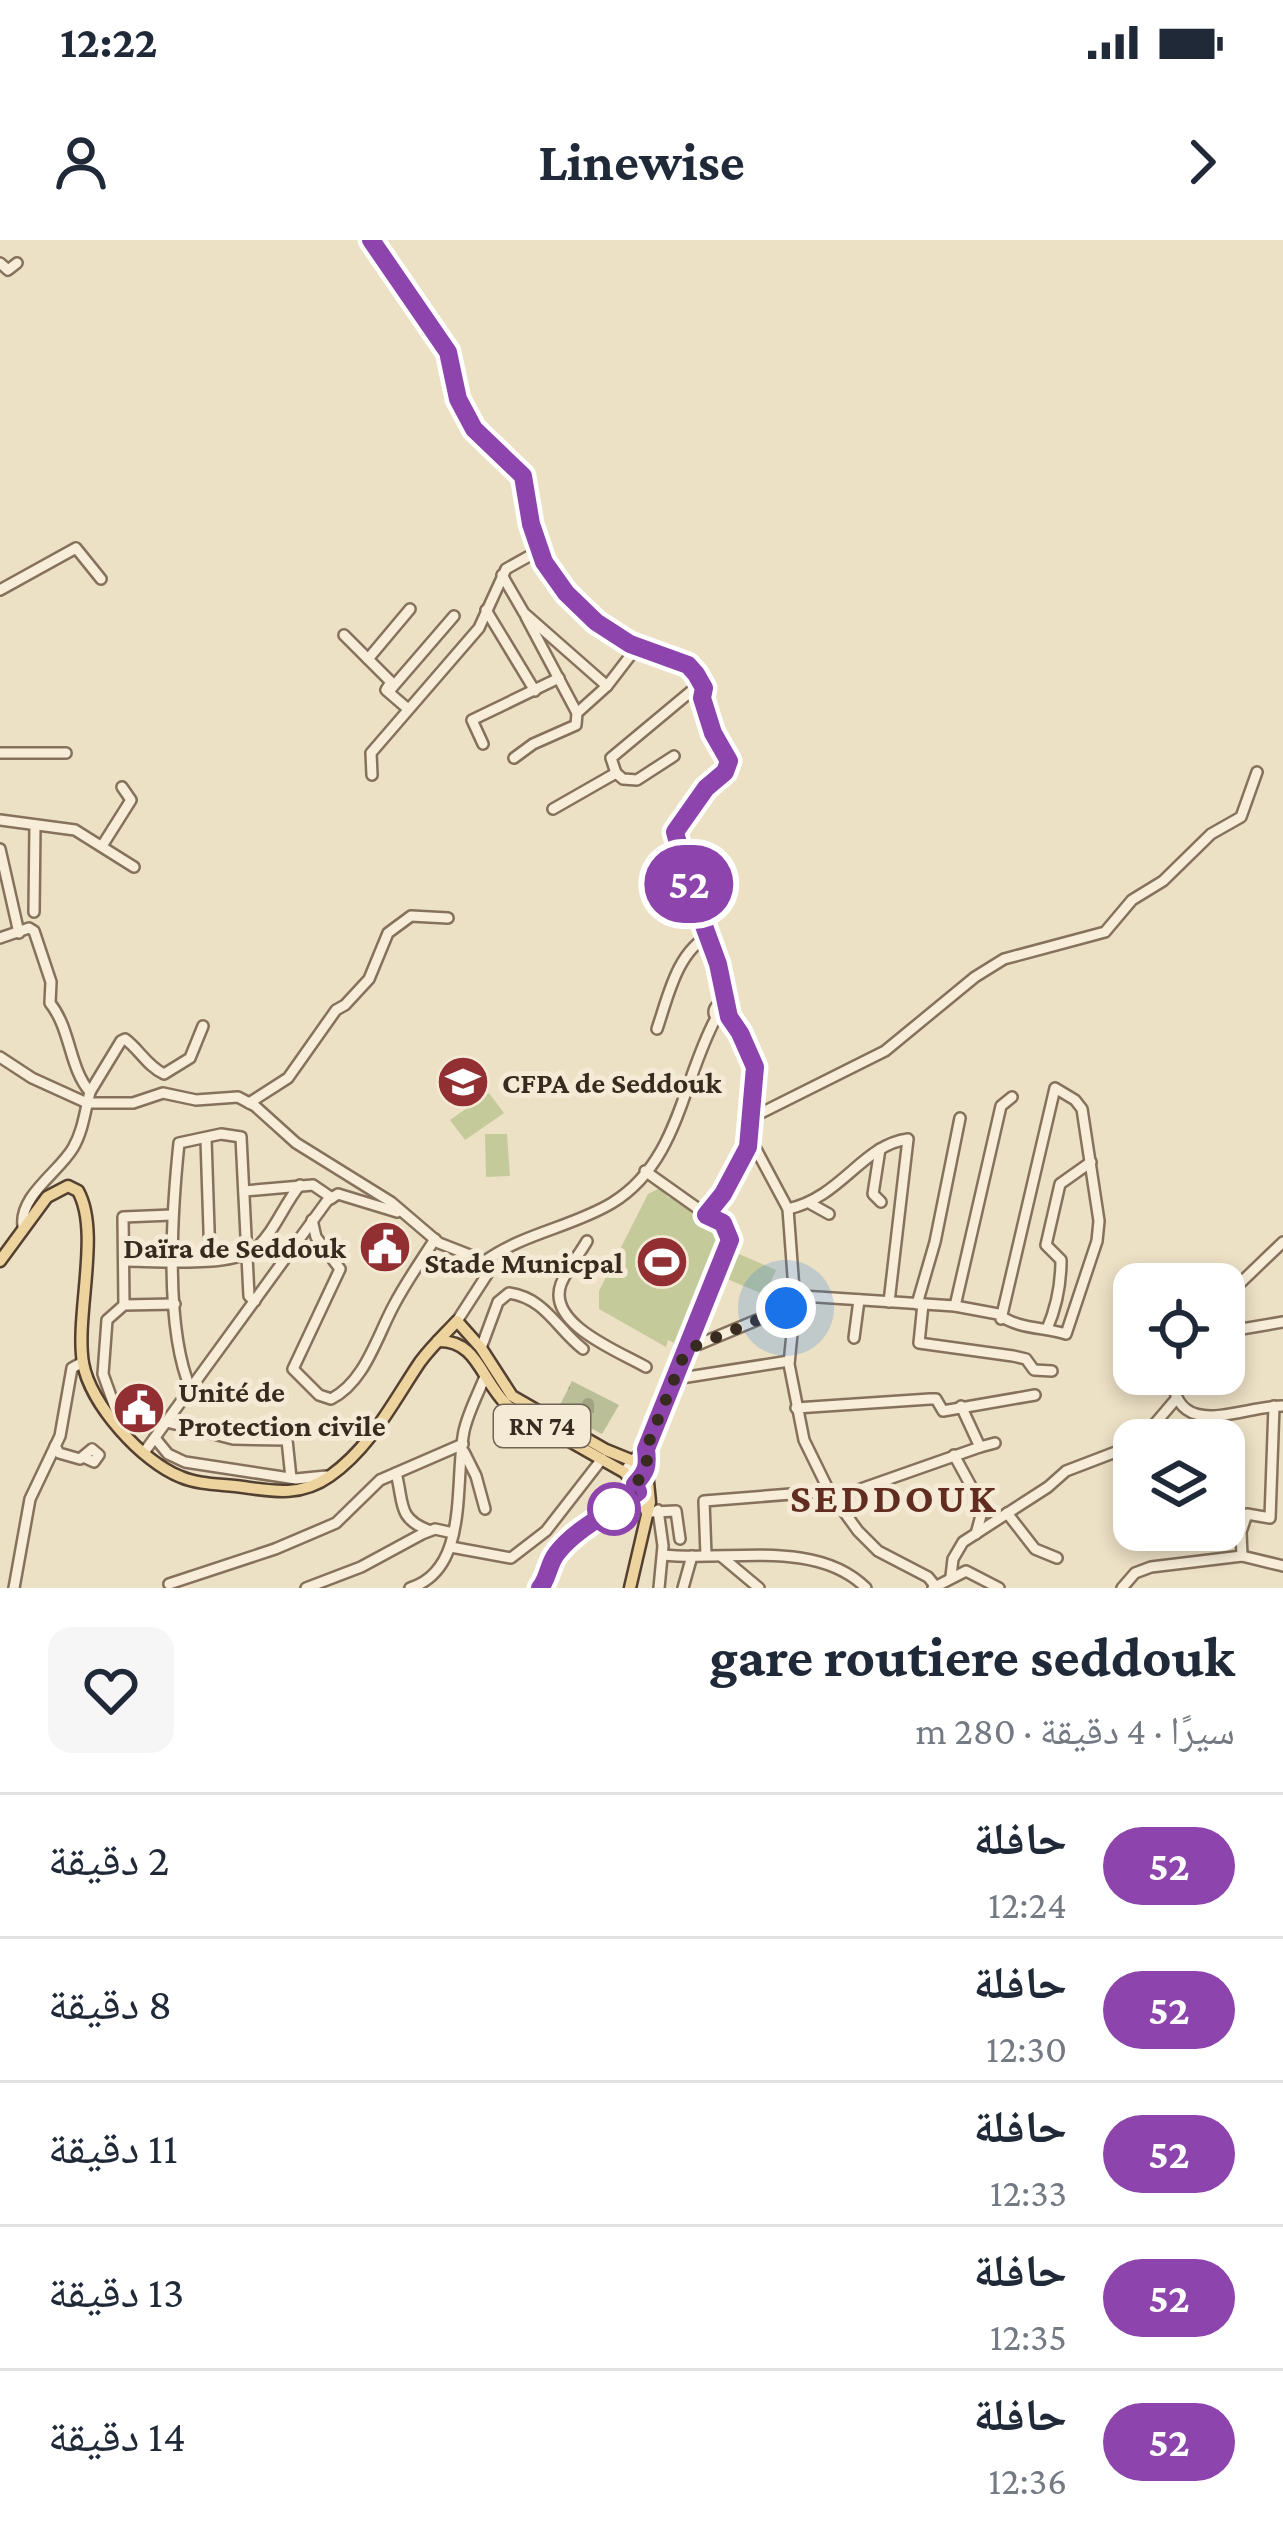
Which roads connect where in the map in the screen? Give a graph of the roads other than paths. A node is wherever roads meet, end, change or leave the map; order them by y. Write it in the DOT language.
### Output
graph roads {
  1 [pos="371,240"];
  2 [pos="0,263"];
  3 [pos="17,263"];
  4 [pos="540,550"];
  5 [pos="502,575"];
  6 [pos="101,580"];
  7 [pos="0,590"];
  8 [pos="410,609"];
  9 [pos="486,610"];
  10 [pos="524,613"];
  11 [pos="454,616"];
  12 [pos="344,635"];
  13 [pos="638,647"];
  14 [pos="368,659"];
  15 [pos="560,678"];
  16 [pos="701,683"];
  17 [pos="607,686"];
  18 [pos="535,691"];
  19 [pos="388,692"];
  20 [pos="409,709"];
  21 [pos="577,713"];
  22 [pos="483,744"];
  23 [pos="0,753"];
  24 [pos="66,754"];
  25 [pos="674,757"];
  26 [pos="514,758"];
  27 [pos="1257,772"];
  28 [pos="616,773"];
  29 [pos="372,775"];
  30 [pos="122,787"];
  31 [pos="554,809"];
  32 [pos="0,820"];
  33 [pos="35,825"];
  34 [pos="102,846"];
  35 [pos="0,849"];
  36 [pos="134,867"];
  37 [pos="34,912"];
  38 [pos="448,918"];
  39 [pos="19,933"];
  40 [pos="710,935"];
  41 [pos="0,938"];
  42 [pos="724,1006"];
  43 [pos="203,1026"];
  44 [pos="657,1029"];
  45 [pos="0,1057"];
  46 [pos="1012,1097"];
  47 [pos="88,1098"];
  48 [pos="250,1103"];
  49 [pos="751,1118"];
  50 [pos="960,1118"];
  51 [pos="750,1138"];
  52 [pos="206,1139"];
  53 [pos="880,1149"];
  54 [pos="1090,1162"];
  55 [pos="645,1171"];
  56 [pos="300,1185"];
  57 [pos="244,1191"];
  58 [pos="332,1198"];
  59 [pos="881,1202"];
  60 [pos="811,1204"];
  61 [pos="788,1209"];
  62 [pos="398,1212"];
  63 [pos="829,1214"];
  64 [pos="172,1215"];
  65 [pos="706,1215"];
  66 [pos="312,1220"];
  67 [pos="22,1226"];
  68 [pos="434,1239"];
  69 [pos="586,1241"];
  70 [pos="1283,1242"];
  71 [pos="246,1254"];
  72 [pos="0,1261"];
  73 [pos="124,1261"];
  74 [pos="173,1261"];
  75 [pos="210,1261"];
  76 [pos="485,1261"];
  77 [pos="1245,1279"];
  78 [pos="859,1300"];
  79 [pos="255,1301"];
  80 [pos="889,1302"];
  81 [pos="795,1303"];
  82 [pos="124,1304"];
  83 [pos="175,1304"];
  84 [pos="920,1304"];
  85 [pos="955,1306"];
  86 [pos="1001,1319"];
  87 [pos="457,1322"];
  88 [pos="1283,1322"];
  89 [pos="566,1325"];
  90 [pos="1047,1328"];
  91 [pos="1245,1328"];
  92 [pos="854,1338"];
  93 [pos="438,1341"];
  94 [pos="481,1348"];
  95 [pos="583,1349"];
  96 [pos="686,1350"];
  97 [pos="789,1361"];
  98 [pos="83,1362"];
  99 [pos="646,1367"];
  100 [pos="1052,1371"];
  101 [pos="484,1379"];
  102 [pos="675,1379"];
  103 [pos="191,1390"];
  104 [pos="1176,1395"];
  105 [pos="1035,1396"];
  106 [pos="1176,1399"];
  107 [pos="961,1406"];
  108 [pos="1279,1406"];
  109 [pos="796,1408"];
  110 [pos="1158,1419"];
  111 [pos="167,1422"];
  112 [pos="125,1432"];
  113 [pos="155,1438"];
  114 [pos="994,1443"];
  115 [pos="55,1446"];
  116 [pos="462,1447"];
  117 [pos="980,1447"];
  118 [pos="646,1449"];
  119 [pos="145,1451"];
  120 [pos="1113,1451"];
  121 [pos="954,1455"];
  122 [pos="83,1456"];
  123 [pos="602,1459"];
  124 [pos="627,1466"];
  125 [pos="646,1472"];
  126 [pos="396,1473"];
  127 [pos="331,1476"];
  128 [pos="291,1478"];
  129 [pos="636,1488"];
  130 [pos="832,1494"];
  131 [pos="484,1509"];
  132 [pos="652,1512"];
  133 [pos="1007,1513"];
  134 [pos="430,1531"];
  135 [pos="453,1533"];
  136 [pos="976,1534"];
  137 [pos="680,1538"];
  138 [pos="451,1547"];
  139 [pos="663,1555"];
  140 [pos="706,1555"];
  141 [pos="688,1556"];
  142 [pos="1242,1556"];
  143 [pos="722,1557"];
  144 [pos="1057,1558"];
  145 [pos="1283,1566"];
  146 [pos="951,1576"];
  147 [pos="169,1584"];
  148 [pos="935,1587"];
  149 [pos="14,1588"];
  150 [pos="306,1588"];
  151 [pos="410,1588"];
  152 [pos="540,1588"];
  153 [pos="630,1588"];
  154 [pos="658,1588"];
  155 [pos="681,1588"];
  156 [pos="759,1588"];
  157 [pos="866,1588"];
  158 [pos="999,1588"];
  159 [pos="1122,1588"];
  1 -- 4 [label="street"];
  2 -- 3 [label="street"];
  4 -- 5 [label="street"];
  4 -- 13 [label="street"];
  5 -- 9 [label="street"];
  5 -- 10 [label="street"];
  6 -- 7 [label="street"];
  8 -- 14 [label="street"];
  9 -- 18 [label="street"];
  9 -- 20 [label="street"];
  10 -- 15 [label="street"];
  10 -- 17 [label="street"];
  11 -- 19 [label="street"];
  12 -- 14 [label="street"];
  13 -- 16 [label="street"];
  13 -- 17 [label="street"];
  14 -- 19 [label="street"];
  15 -- 18 [label="street"];
  15 -- 21 [label="street"];
  16 -- 28 [label="street"];
  16 -- 40 [label="street"];
  17 -- 21 [label="street"];
  18 -- 22 [label="street"];
  19 -- 20 [label="street"];
  20 -- 29 [label="street"];
  21 -- 26 [label="street"];
  23 -- 24 [label="street"];
  25 -- 28 [label="street"];
  27 -- 49 [label="street"];
  28 -- 31 [label="street"];
  30 -- 34 [label="street"];
  32 -- 33 [label="street"];
  33 -- 34 [label="street"];
  33 -- 37 [label="street"];
  34 -- 36 [label="street"];
  35 -- 39 [label="street"];
  38 -- 48 [label="street"];
  39 -- 41 [label="street"];
  39 -- 47 [label="street"];
  40 -- 42 [label="street"];
  40 -- 44 [label="street"];
  42 -- 49 [label="street"];
  42 -- 55 [label="street"];
  43 -- 47 [label="street"];
  45 -- 47 [label="street"];
  46 -- 85 [label="street"];
  47 -- 48 [label="street"];
  47 -- 67 [label="street"];
  48 -- 62 [label="street"];
  49 -- 51 [label="street"];
  50 -- 84 [label="street"];
  51 -- 61 [label="street"];
  51 -- 65 [label="street"];
  52 -- 57 [label="street"];
  52 -- 64 [label="street"];
  52 -- 75 [label="street"];
  53 -- 59 [label="street"];
  53 -- 60 [label="street"];
  53 -- 80 [label="street"];
  54 -- 86 [label="street"];
  54 -- 90 [label="street"];
  54 -- 90 [label="street"];
  55 -- 65 [label="street"];
  55 -- 76 [label="street"];
  56 -- 57 [label="street"];
  56 -- 58 [label="street"];
  56 -- 71 [label="street"];
  57 -- 71 [label="street"];
  58 -- 62 [label="street"];
  58 -- 66 [label="street"];
  60 -- 61 [label="street"];
  60 -- 63 [label="street"];
  61 -- 81 [label="street"];
  62 -- 68 [label="street"];
  64 -- 73 [label="street"];
  64 -- 74 [label="street"];
  65 -- 96 [label="street"];
  66 -- 68 [label="street"];
  66 -- 79 [label="street"];
  67 -- 72 [label="main road"];
  67 -- 98 [label="main road"];
  68 -- 76 [label="street"];
  69 -- 89 [label="street"];
  70 -- 77 [label="street"];
  71 -- 75 [label="street"];
  71 -- 79 [label="street"];
  73 -- 74 [label="street"];
  73 -- 82 [label="street"];
  74 -- 75 [label="street"];
  74 -- 83 [label="street"];
  76 -- 87 [label="street"];
  78 -- 80 [label="street"];
  78 -- 81 [label="street"];
  78 -- 92 [label="street"];
  79 -- 103 [label="street"];
  80 -- 84 [label="street"];
  81 -- 96 [label="street"];
  81 -- 97 [label="street"];
  82 -- 83 [label="street"];
  82 -- 112 [label="street"];
  83 -- 103 [label="street"];
  84 -- 85 [label="street"];
  84 -- 100 [label="street"];
  85 -- 86 [label="street"];
  86 -- 90 [label="street"];
  87 -- 93 [label="main road"];
  87 -- 94 [label="main road, RN 74"];
  88 -- 91 [label="street"];
  89 -- 94 [label="street"];
  89 -- 95 [label="street"];
  89 -- 99 [label="street"];
  93 -- 101 [label="main road, RN 74"];
  93 -- 127 [label="main road"];
  94 -- 124 [label="main road, RN 74"];
  96 -- 102 [label="street"];
  97 -- 102 [label="street"];
  97 -- 109 [label="street"];
  98 -- 112 [label="main road"];
  98 -- 115 [label="street"];
  101 -- 116 [label="street"];
  101 -- 123 [label="main road, RN 74"];
  102 -- 118 [label="street"];
  103 -- 111 [label="street"];
  104 -- 106 [label="street"];
  105 -- 107 [label="street"];
  106 -- 108 [label="street"];
  106 -- 110 [label="street"];
  107 -- 109 [label="street"];
  107 -- 117 [label="street"];
  108 -- 142 [label="street"];
  109 -- 130 [label="street"];
  111 -- 113 [label="street"];
  111 -- 128 [label="street"];
  112 -- 119 [label="main road"];
  113 -- 119 [label="street"];
  113 -- 128 [label="street"];
  114 -- 117 [label="street"];
  115 -- 122 [label="street"];
  115 -- 149 [label="street"];
  116 -- 126 [label="street"];
  116 -- 131 [label="street"];
  116 -- 135 [label="street"];
  117 -- 121 [label="street"];
  118 -- 124 [label="street"];
  118 -- 125 [label="street"];
  119 -- 127 [label="main road"];
  120 -- 133 [label="street"];
  121 -- 130 [label="street"];
  121 -- 136 [label="street"];
  123 -- 124 [label="main road, RN 74"];
  123 -- 138 [label="street"];
  124 -- 125 [label="main road, RN 74"];
  124 -- 129 [label="main road, RN 74"];
  125 -- 129 [label="street"];
  125 -- 132 [label="main road"];
  126 -- 134 [label="street"];
  126 -- 147 [label="street"];
  127 -- 128 [label="street"];
  129 -- 132 [label="main road, RN 74"];
  129 -- 152 [label="street"];
  130 -- 140 [label="street"];
  130 -- 148 [label="street"];
  132 -- 137 [label="street"];
  132 -- 139 [label="street"];
  132 -- 153 [label="main road"];
  133 -- 136 [label="street"];
  133 -- 144 [label="street"];
  134 -- 135 [label="street"];
  134 -- 150 [label="street"];
  135 -- 138 [label="street"];
  136 -- 146 [label="street"];
  138 -- 151 [label="street"];
  139 -- 141 [label="street"];
  139 -- 154 [label="street"];
  140 -- 141 [label="street"];
  140 -- 143 [label="street"];
  141 -- 155 [label="street"];
  142 -- 145 [label="street"];
  142 -- 159 [label="street"];
  143 -- 156 [label="street"];
  143 -- 157 [label="street"];
  146 -- 148 [label="street"];
  146 -- 158 [label="street"];
}
